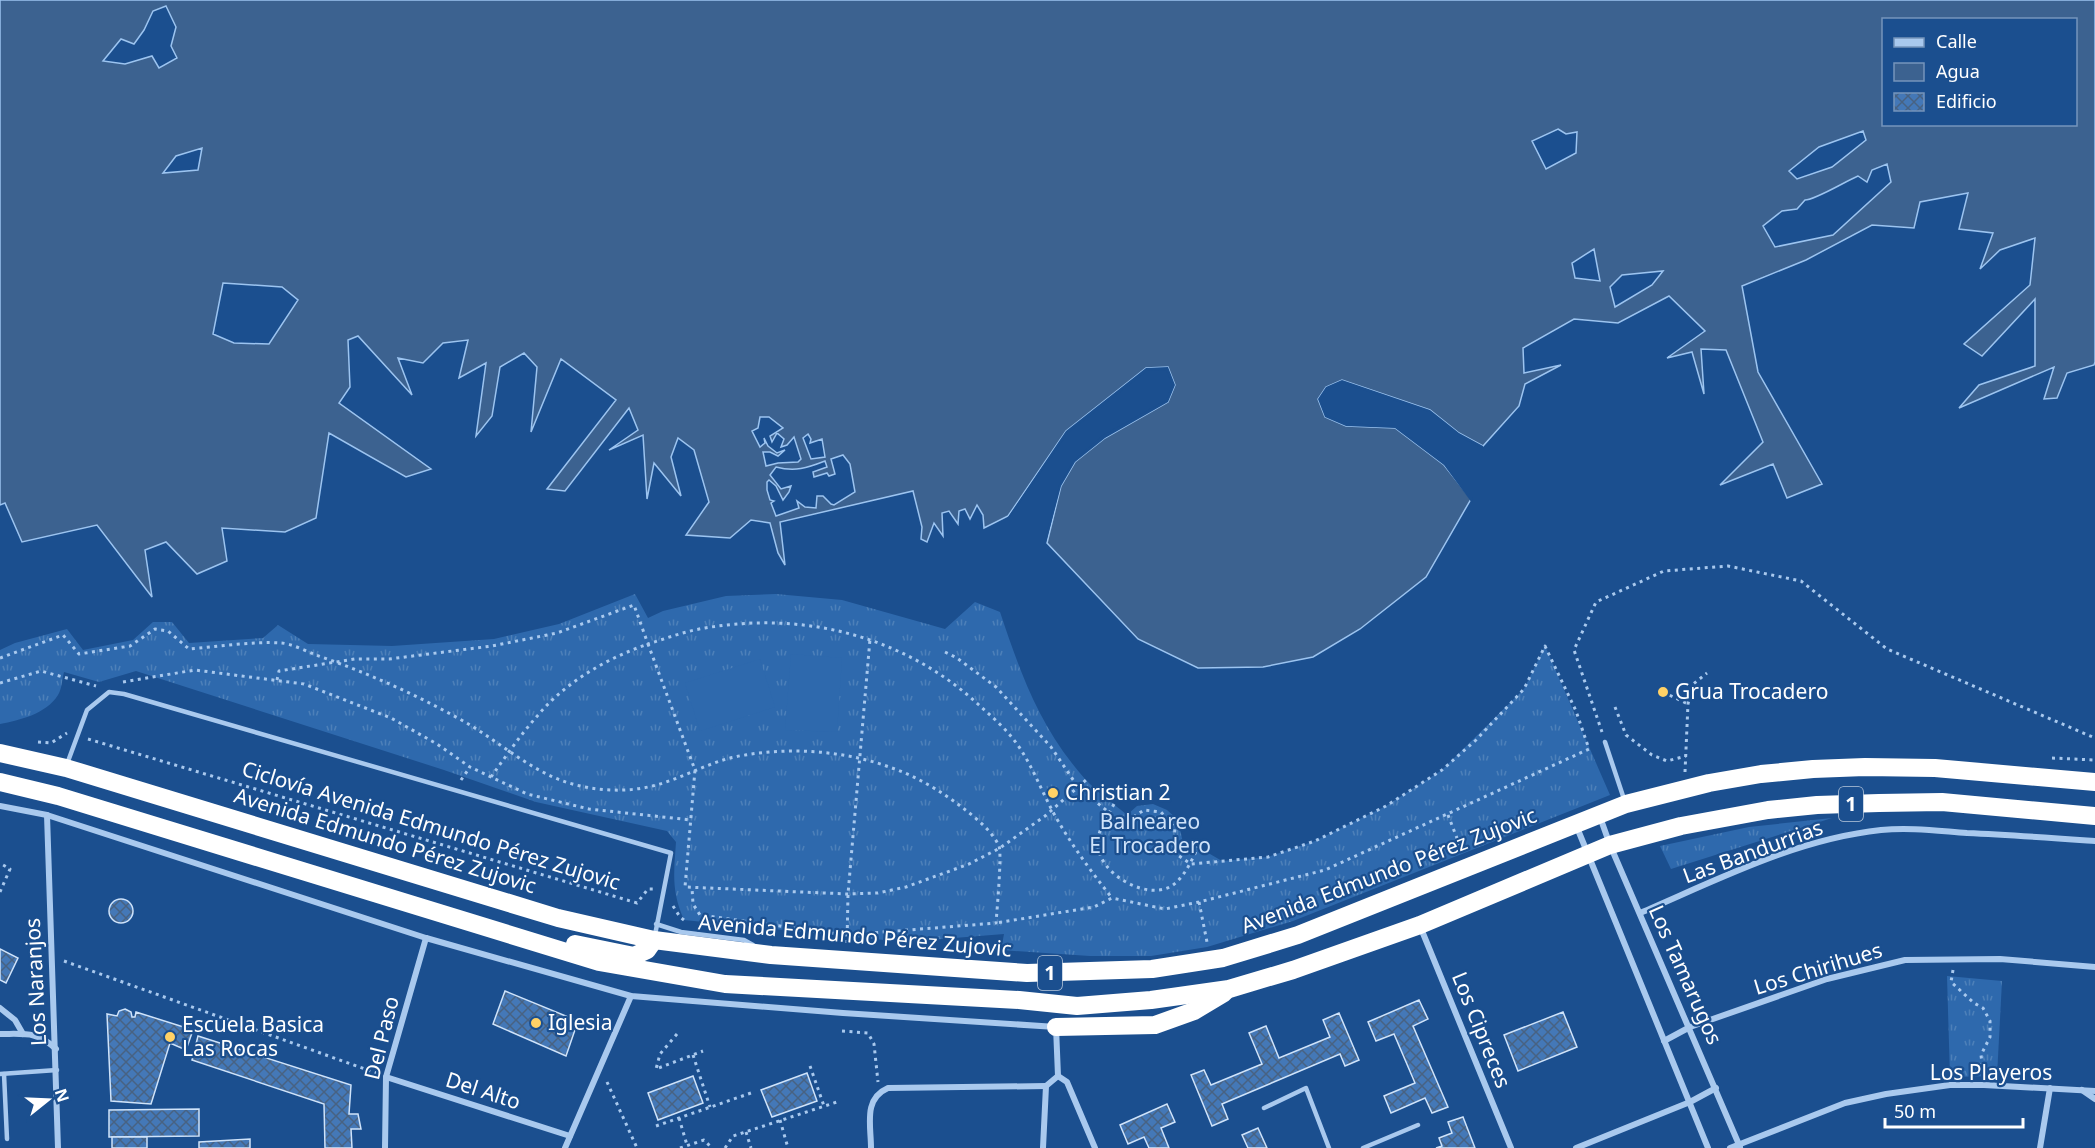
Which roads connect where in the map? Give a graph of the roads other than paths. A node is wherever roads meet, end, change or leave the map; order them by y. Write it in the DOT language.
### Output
graph roads {
  1 [pos="1605,742"];
  2 [pos="0,753"];
  3 [pos="66,768"];
  4 [pos="0,782"];
  5 [pos="2095,782"];
  6 [pos="1626,804"];
  7 [pos="0,806"];
  8 [pos="1599,814"];
  9 [pos="47,815"];
  10 [pos="2095,816"];
  11 [pos="1576,824"];
  12 [pos="2095,841"];
  13 [pos="1610,844"];
  14 [pos="1588,854"];
  15 [pos="1640,913"];
  16 [pos="1420,925"];
  17 [pos="655,932"];
  18 [pos="426,938"];
  19 [pos="544,946"];
  20 [pos="2095,967"];
  21 [pos="1229,989"];
  22 [pos="631,996"];
  23 [pos="0,1008"];
  24 [pos="1056,1027"];
  25 [pos="1690,1027"];
  26 [pos="0,1034"];
  27 [pos="23,1034"];
  28 [pos="1665,1041"];
  29 [pos="56,1049"];
  30 [pos="57,1071"];
  31 [pos="2,1074"];
  32 [pos="1058,1076"];
  33 [pos="386,1077"];
  34 [pos="1046,1086"];
  35 [pos="1716,1088"];
  36 [pos="2050,1088"];
  37 [pos="2081,1090"];
  38 [pos="2095,1091"];
  39 [pos="2095,1099"];
  40 [pos="1690,1102"];
  41 [pos="1264,1108"];
  42 [pos="1418,1125"];
  43 [pos="570,1136"];
  44 [pos="7,1139"];
  45 [pos="1740,1146"];
  46 [pos="58,1148"];
  47 [pos="385,1148"];
  48 [pos="565,1148"];
  49 [pos="871,1148"];
  50 [pos="1043,1148"];
  51 [pos="1095,1148"];
  52 [pos="1329,1148"];
  53 [pos="1364,1148"];
  54 [pos="1511,1148"];
  55 [pos="1576,1148"];
  56 [pos="1708,1148"];
  57 [pos="1730,1148"];
  58 [pos="2040,1148"];
  1 -- 6 [label="lane"];
  2 -- 3 [label="highway, Avenida Edmundo Pérez Zujovic / 1"];
  3 -- 17 [label="highway, Avenida Edmundo Pérez Zujovic / 1"];
  3 -- 17 [label="lane"];
  4 -- 19 [label="highway, 1"];
  5 -- 6 [label="highway, Avenida Edmundo Pérez Zujovic / 1"];
  6 -- 8 [label="highway, Avenida Edmundo Pérez Zujovic / 1"];
  7 -- 9 [label="street"];
  8 -- 11 [label="highway, Avenida Edmundo Pérez Zujovic / 1"];
  8 -- 13 [label="street, Los Tamarugos"];
  9 -- 18 [label="street"];
  9 -- 29 [label="street, Los Naranjos"];
  10 -- 13 [label="highway, 1"];
  11 -- 14 [label="street, Los Tamarugos"];
  11 -- 17 [label="highway, Avenida Edmundo Pérez Zujovic / 1"];
  12 -- 15 [label="street, Las Bandurrias"];
  13 -- 14 [label="highway, 1"];
  13 -- 15 [label="street, Los Tamarugos"];
  14 -- 16 [label="highway, 1"];
  14 -- 28 [label="street, Los Tamarugos"];
  15 -- 25 [label="street, Los Tamarugos"];
  16 -- 21 [label="highway, 1"];
  16 -- 54 [label="street, Los Cipreces"];
  17 -- 19 [label="highway"];
  18 -- 22 [label="street"];
  18 -- 33 [label="street, Del Paso"];
  19 -- 21 [label="highway, 1"];
  20 -- 25 [label="street, Los Chirihues"];
  21 -- 24 [label="highway"];
  22 -- 24 [label="street"];
  22 -- 43 [label="street"];
  23 -- 27 [label="street"];
  24 -- 32 [label="street"];
  25 -- 28 [label="street, Los Chirihues"];
  25 -- 35 [label="street, Los Tamarugos"];
  26 -- 27 [label="street"];
  27 -- 29 [label="street"];
  28 -- 40 [label="street, Los Tamarugos"];
  29 -- 30 [label="street, Los Naranjos"];
  30 -- 31 [label="lane"];
  30 -- 46 [label="street, Los Naranjos"];
  31 -- 44 [label="lane"];
  32 -- 34 [label="street"];
  32 -- 51 [label="street"];
  33 -- 43 [label="street, Del Alto"];
  33 -- 47 [label="street, Del Paso"];
  34 -- 49 [label="street"];
  34 -- 50 [label="street"];
  35 -- 40 [label="street"];
  35 -- 45 [label="street, Los Tamarugos"];
  36 -- 37 [label="street, Los Playeros"];
  36 -- 45 [label="street, Los Playeros"];
  36 -- 58 [label="street"];
  37 -- 38 [label="street, Los Playeros"];
  37 -- 39 [label="street, Los Playeros"];
  40 -- 55 [label="street"];
  40 -- 56 [label="street, Los Tamarugos"];
  41 -- 52 [label="lane"];
  42 -- 53 [label="lane"];
  43 -- 48 [label="street"];
  45 -- 57 [label="street, Los Playeros"];
}
